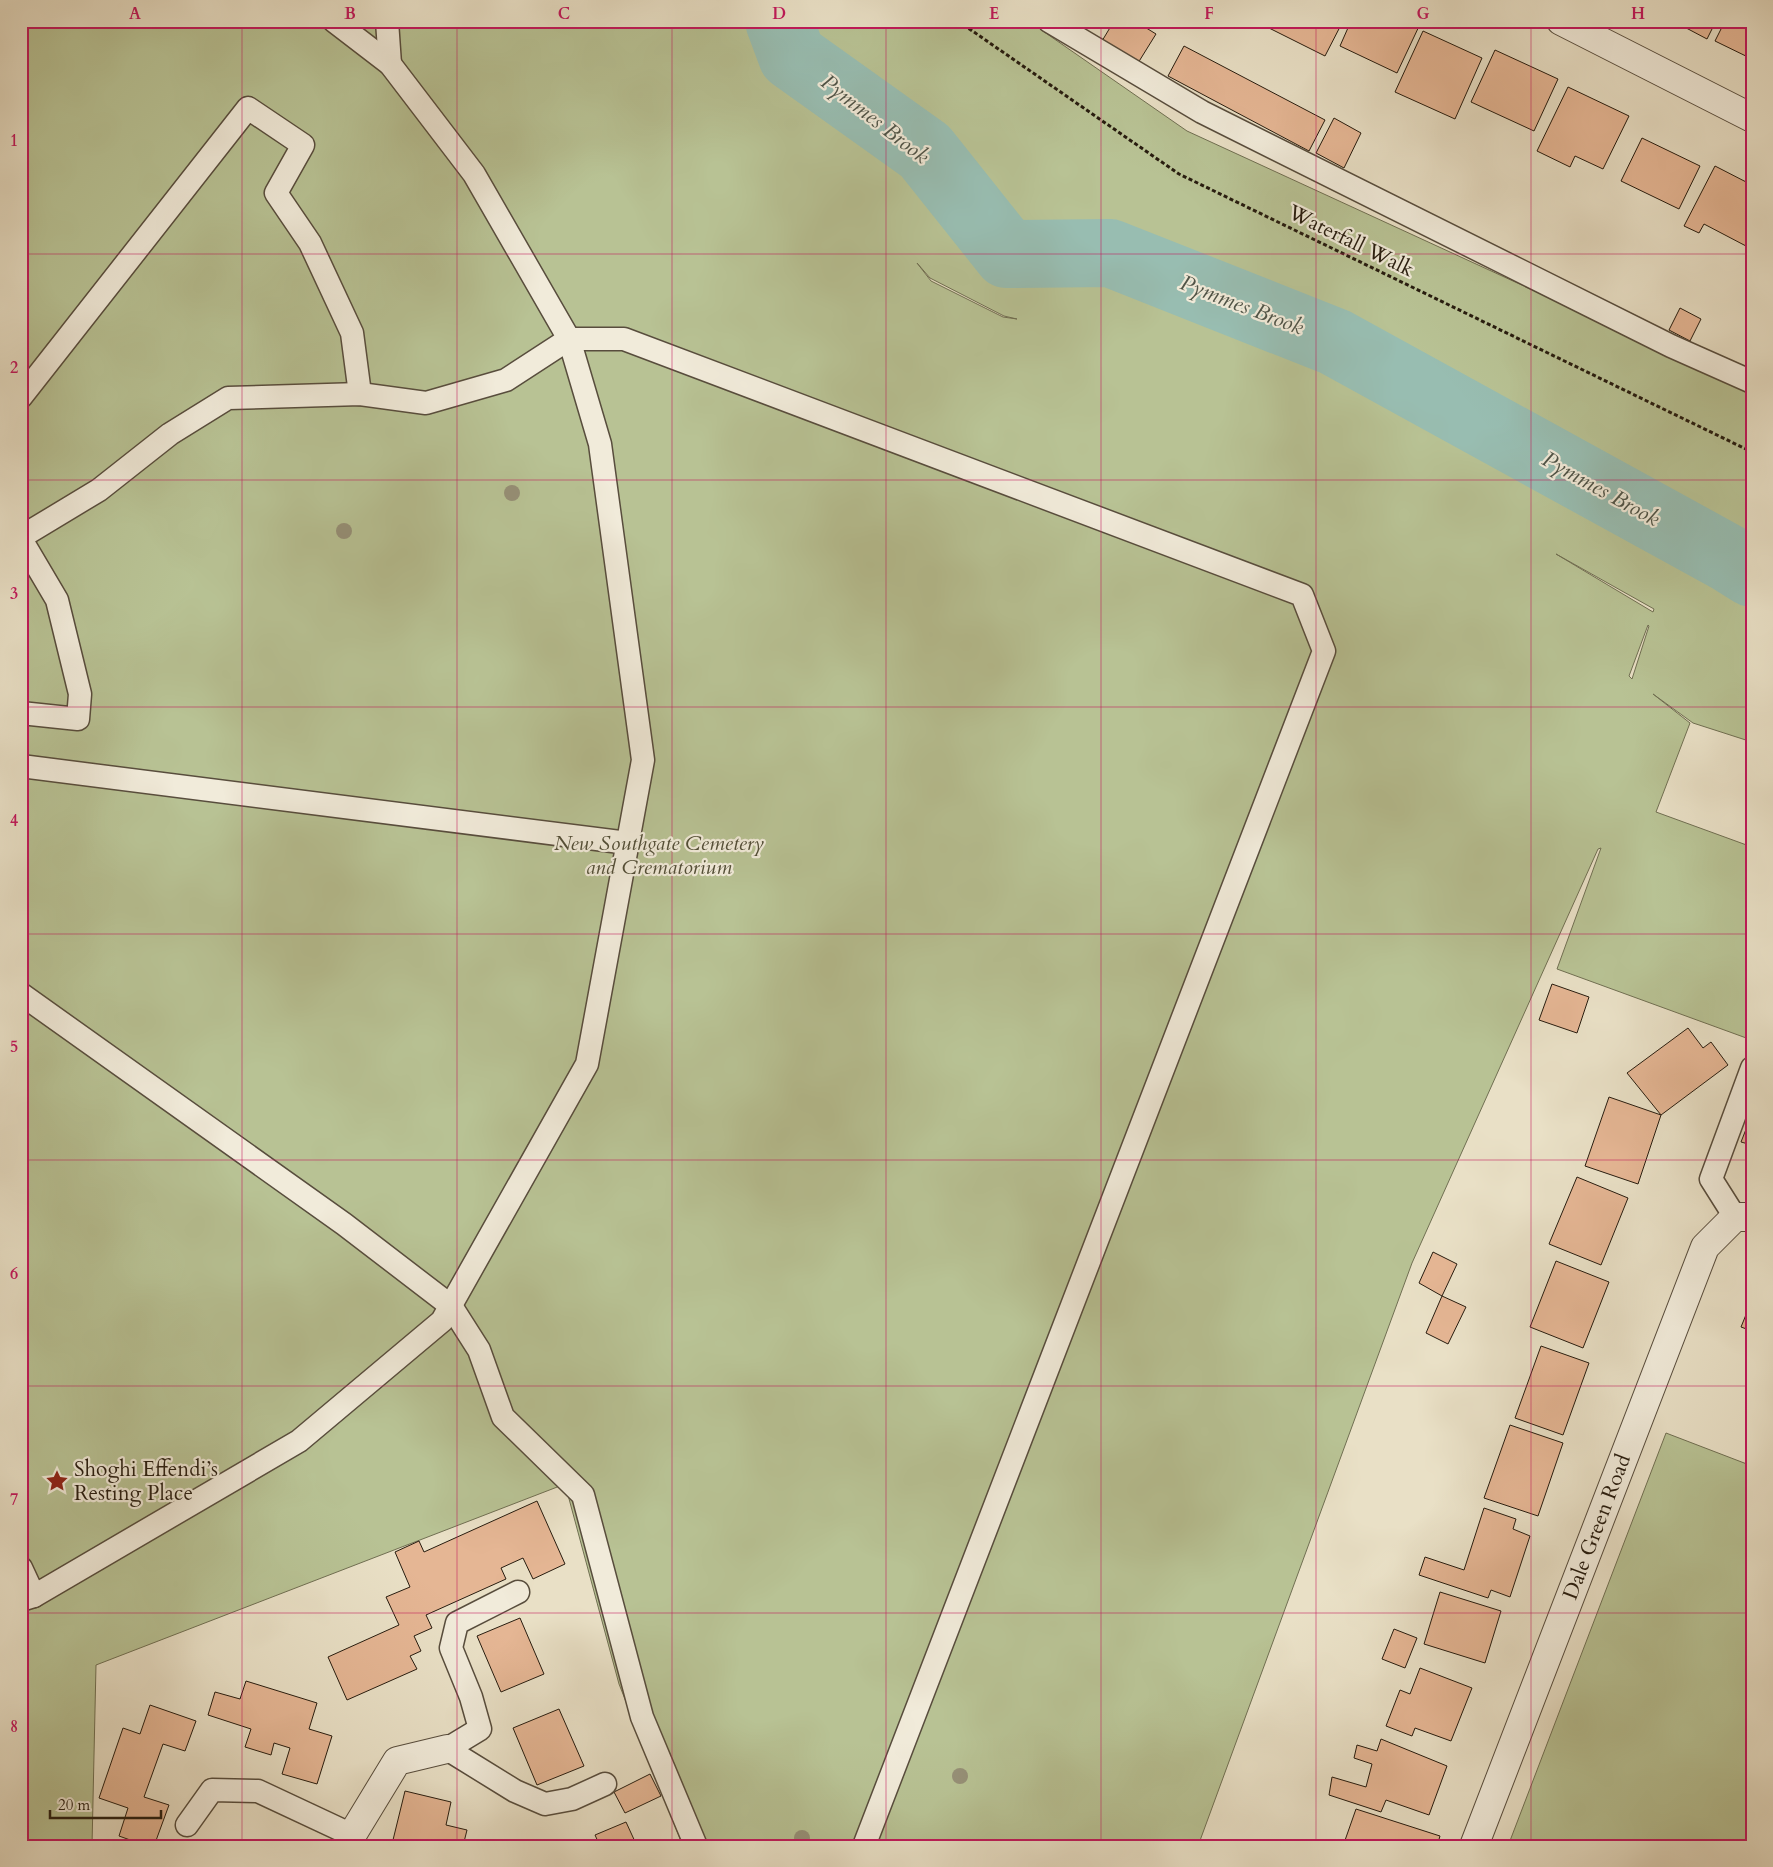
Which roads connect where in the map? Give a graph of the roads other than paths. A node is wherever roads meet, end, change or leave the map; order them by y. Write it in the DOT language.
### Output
graph roads {
  1 [pos="334,21"];
  2 [pos="387,21"];
  3 [pos="1049,21"];
  4 [pos="1562,21"];
  5 [pos="390,64"];
  6 [pos="1752,118"];
  7 [pos="569,339"];
  8 [pos="1752,382"];
  9 [pos="360,394"];
  10 [pos="21,397"];
  11 [pos="21,538"];
  12 [pos="21,713"];
  13 [pos="21,766"];
  14 [pos="628,843"];
  15 [pos="21,994"];
  16 [pos="1752,1068"];
  17 [pos="1743,1217"];
  18 [pos="451,1306"];
  19 [pos="21,1568"];
  20 [pos="518,1592"];
  21 [pos="28,1598"];
  22 [pos="447,1749"];
  23 [pos="605,1784"];
  24 [pos="187,1825"];
  25 [pos="351,1840"];
  26 [pos="696,1846"];
  27 [pos="864,1846"];
  28 [pos="1474,1846"];
  1 -- 5 [label="lane"];
  2 -- 5 [label="lane"];
  3 -- 8 [label="lane"];
  4 -- 6 [label="street"];
  5 -- 7 [label="lane"];
  7 -- 9 [label="lane"];
  7 -- 14 [label="lane"];
  7 -- 27 [label="lane"];
  9 -- 10 [label="lane"];
  9 -- 11 [label="lane"];
  11 -- 12 [label="lane"];
  13 -- 14 [label="lane"];
  14 -- 18 [label="lane"];
  15 -- 18 [label="lane"];
  16 -- 17 [label="lane"];
  17 -- 28 [label="street, Dale Green Road"];
  18 -- 21 [label="lane"];
  18 -- 26 [label="lane"];
  19 -- 21 [label="lane"];
  20 -- 22 [label="lane"];
  22 -- 23 [label="lane"];
  22 -- 25 [label="street"];
  24 -- 25 [label="lane"];
}
